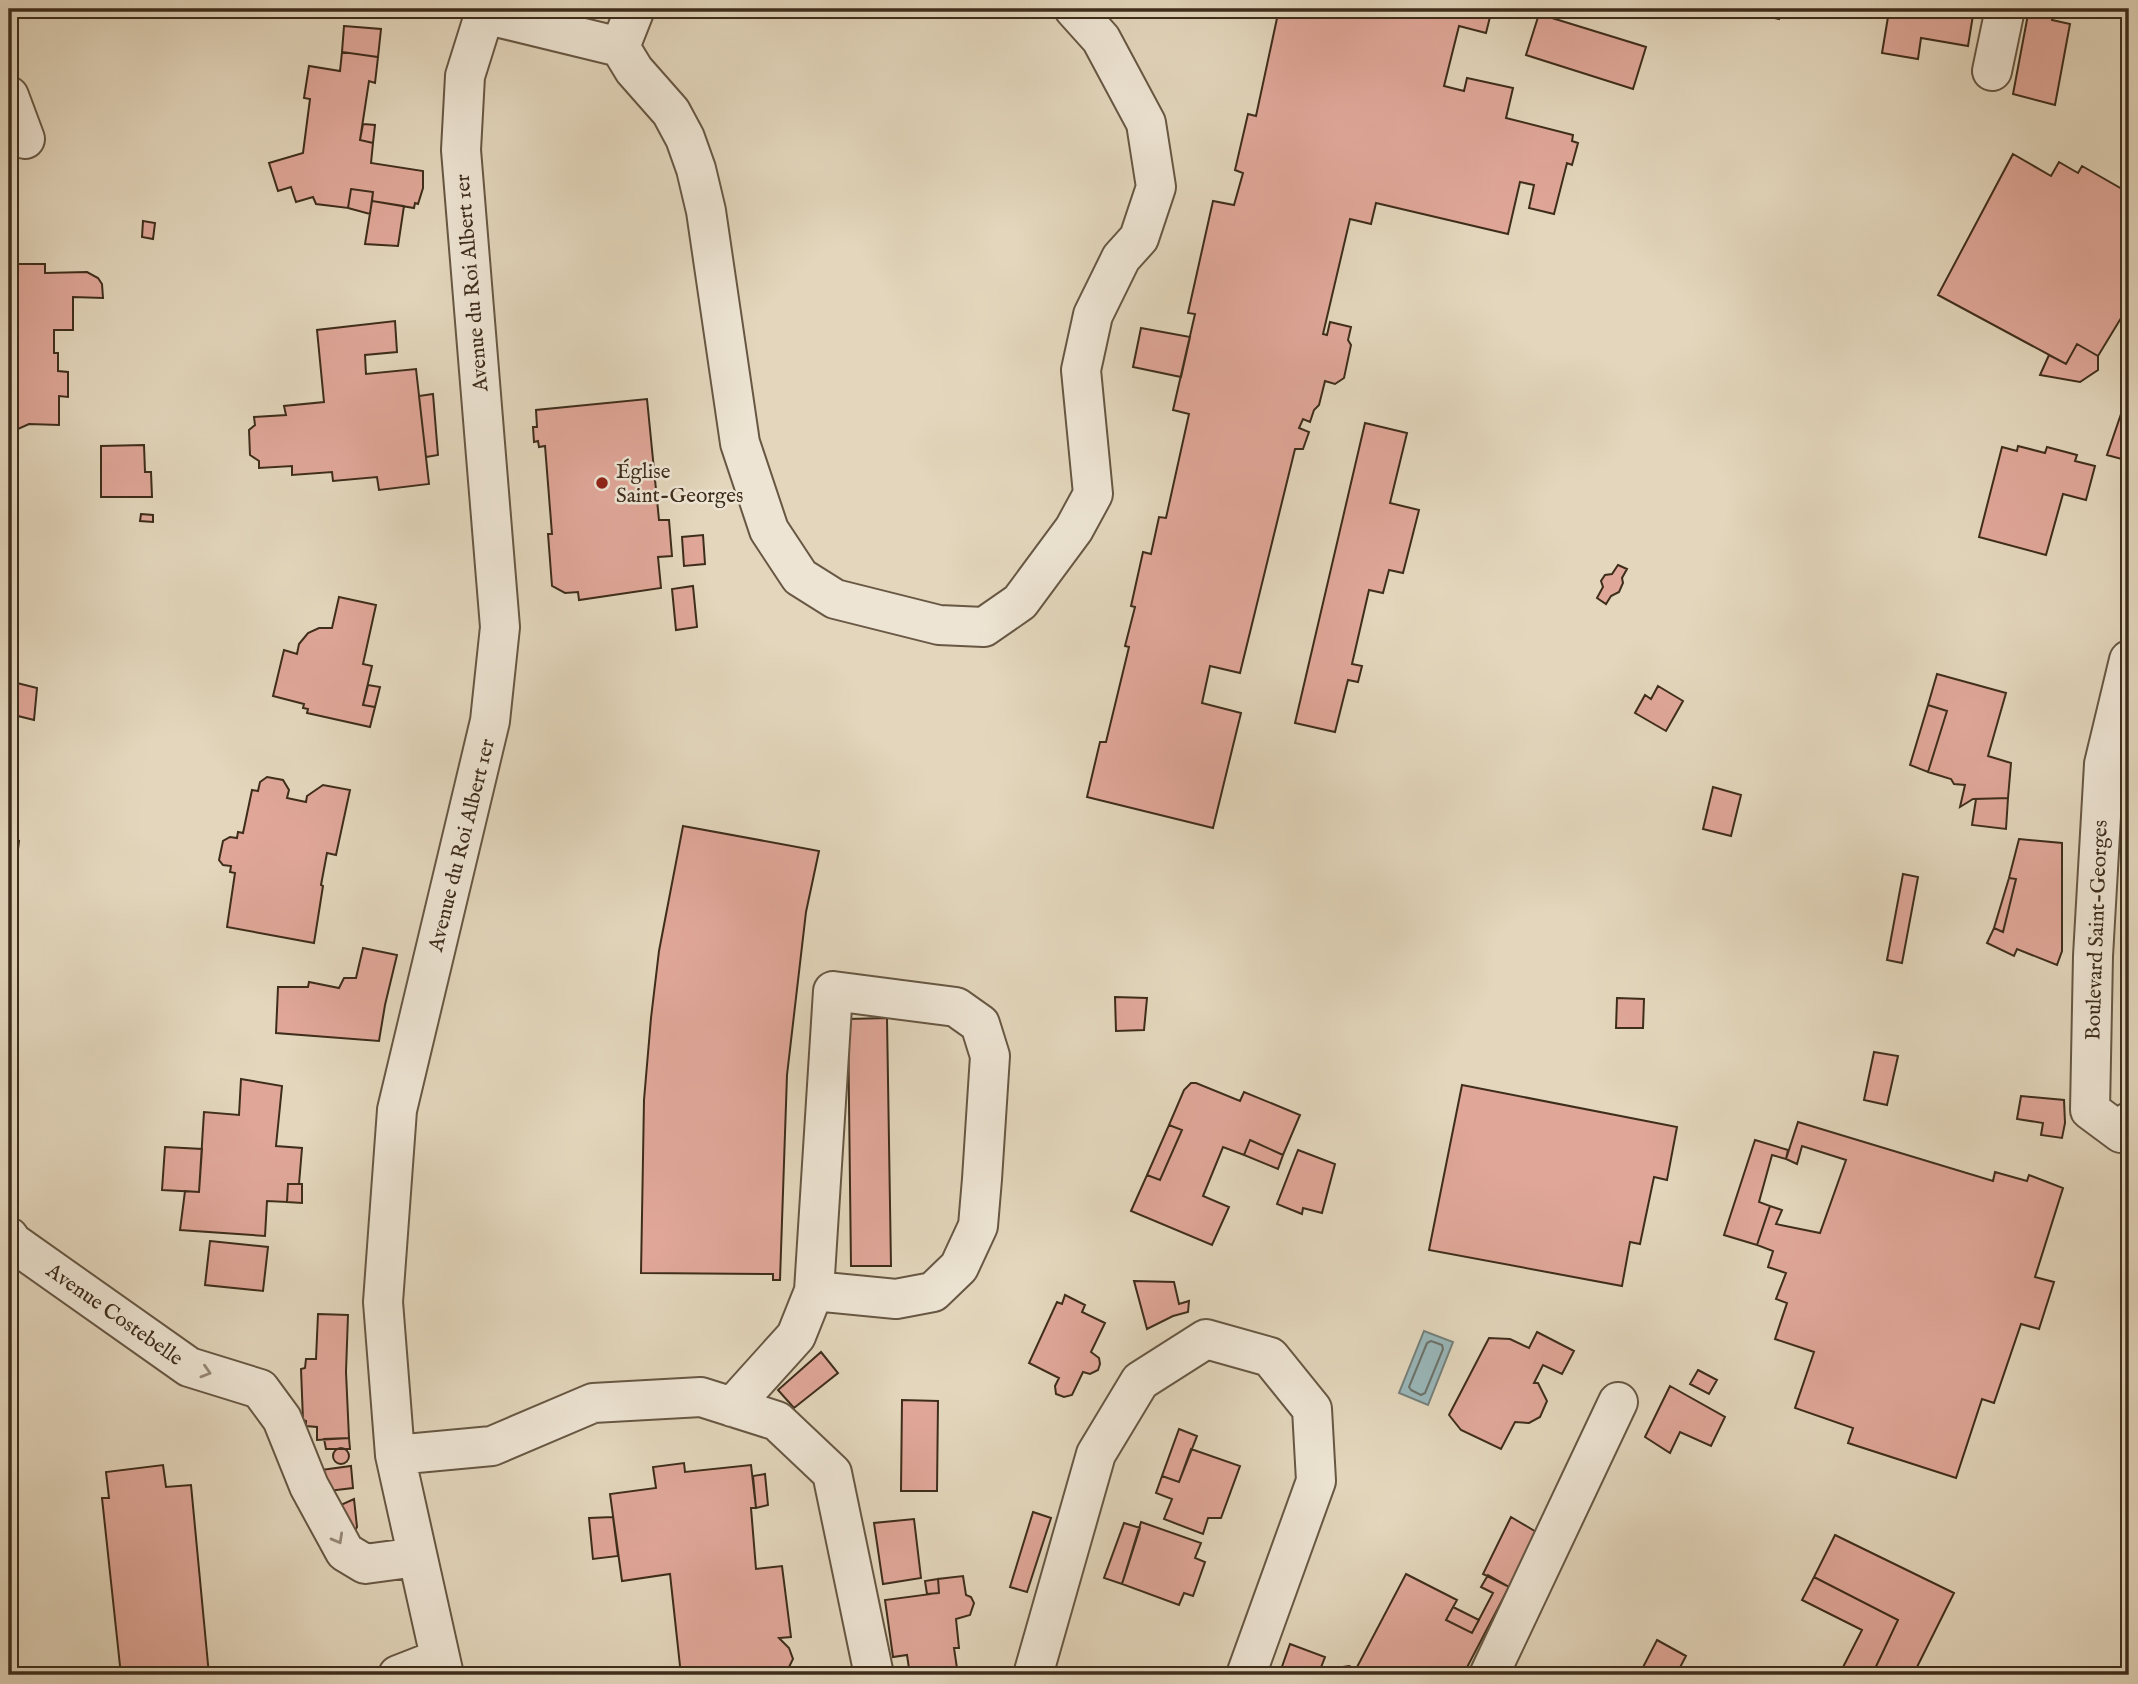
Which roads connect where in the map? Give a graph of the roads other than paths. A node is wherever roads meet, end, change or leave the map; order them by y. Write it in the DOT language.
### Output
graph roads {
  1 [pos="635,9"];
  2 [pos="1074,9"];
  3 [pos="2005,9"];
  4 [pos="485,11"];
  5 [pos="621,47"];
  6 [pos="1993,71"];
  7 [pos="9,96"];
  8 [pos="25,139"];
  9 [pos="2129,660"];
  10 [pos="2129,1122"];
  11 [pos="9,1237"];
  12 [pos="814,1291"];
  13 [pos="1618,1402"];
  14 [pos="732,1406"];
  15 [pos="395,1455"];
  16 [pos="417,1557"];
  17 [pos="441,1667"];
  18 [pos="398,1675"];
  19 [pos="874,1675"];
  20 [pos="1034,1675"];
  21 [pos="1247,1675"];
  22 [pos="1489,1675"];
  1 -- 5 [label="street"];
  2 -- 5 [label="street"];
  3 -- 6 [label="street"];
  4 -- 5 [label="street"];
  4 -- 15 [label="street, Avenue du Roi Albert 1er"];
  7 -- 8 [label="street"];
  9 -- 10 [label="street, Boulevard Saint-Georges"];
  11 -- 16 [label="street, Avenue Costebelle, one-way"];
  12 -- 12 [label="street"];
  12 -- 14 [label="street"];
  13 -- 22 [label="street"];
  14 -- 15 [label="street"];
  14 -- 19 [label="street"];
  15 -- 16 [label="street, Avenue du Roi Albert 1er"];
  16 -- 17 [label="street, Avenue du Roi Albert 1er"];
  17 -- 18 [label="street"];
  20 -- 21 [label="street"];
}
